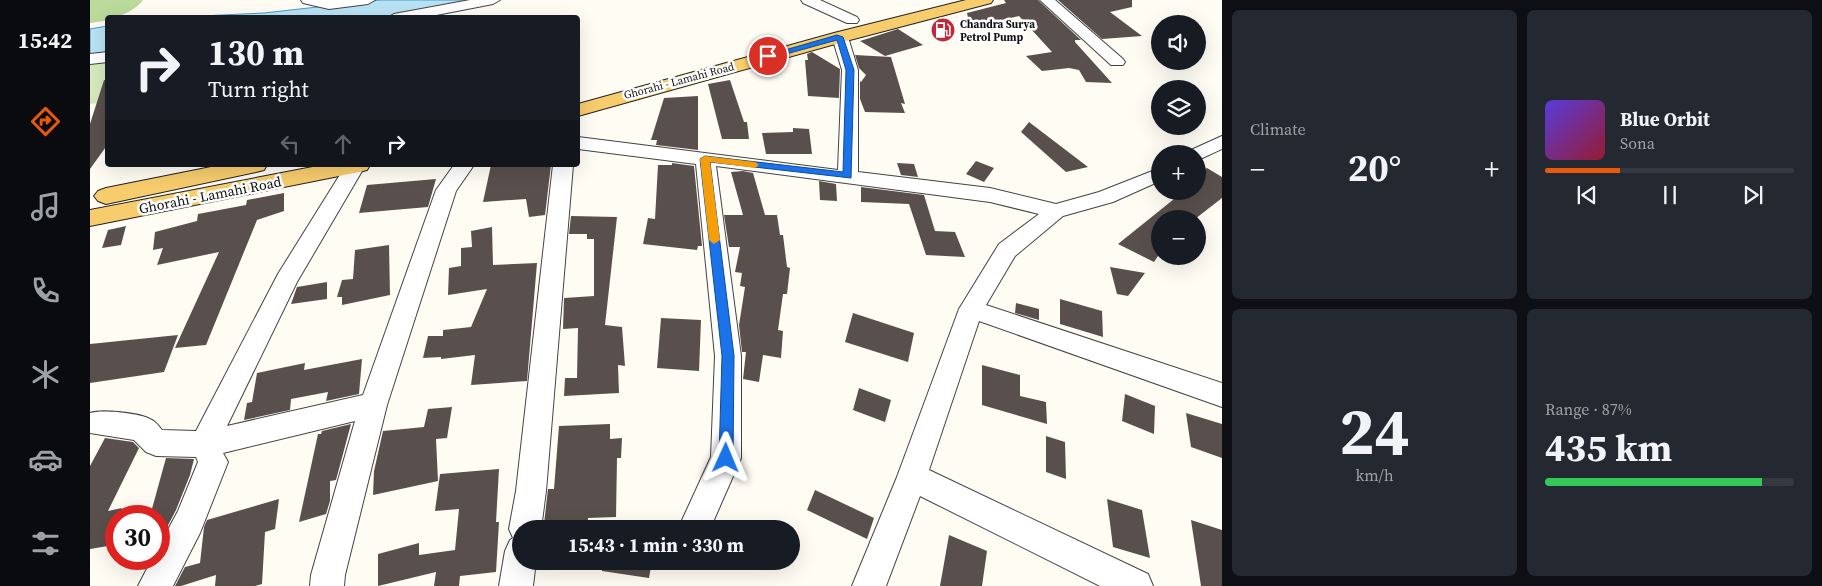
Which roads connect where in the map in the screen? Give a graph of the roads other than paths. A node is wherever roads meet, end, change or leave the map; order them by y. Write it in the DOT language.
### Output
graph roads {
  1 [pos="308,0"];
  2 [pos="368,0"];
  3 [pos="492,0"];
  4 [pos="808,0"];
  5 [pos="930,0"];
  6 [pos="985,0"];
  7 [pos="1047,0"];
  8 [pos="410,15"];
  9 [pos="852,20"];
  10 [pos="794,32"];
  11 [pos="840,37"];
  12 [pos="105,57"];
  13 [pos="90,59"];
  14 [pos="1117,62"];
  15 [pos="580,109"];
  16 [pos="1222,142"];
  17 [pos="580,143"];
  18 [pos="1206,150"];
  19 [pos="1206,156"];
  20 [pos="705,159"];
  21 [pos="1222,161"];
  22 [pos="246,167"];
  23 [pos="347,167"];
  24 [pos="356,167"];
  25 [pos="463,167"];
  26 [pos="564,167"];
  27 [pos="848,176"];
  28 [pos="1151,178"];
  29 [pos="90,199"];
  30 [pos="1056,211"];
  31 [pos="90,218"];
  32 [pos="971,309"];
  33 [pos="1222,395"];
  34 [pos="373,405"];
  35 [pos="97,423"];
  36 [pos="204,444"];
  37 [pos="912,477"];
  38 [pos="526,520"];
  39 [pos="698,520"];
  40 [pos="518,570"];
  41 [pos="155,586"];
  42 [pos="327,586"];
  43 [pos="516,586"];
  44 [pos="869,586"];
  45 [pos="1136,586"];
  1 -- 2 [label="street"];
  3 -- 8 [label="street"];
  4 -- 9 [label="street"];
  5 -- 9 [label="main road"];
  6 -- 11 [label="main road, Ghorahi - Lamahi Road"];
  7 -- 14 [label="street"];
  9 -- 10 [label="main road"];
  11 -- 15 [label="main road, Ghorahi - Lamahi Road"];
  11 -- 27 [label="street"];
  12 -- 13 [label="street"];
  16 -- 18 [label="street"];
  17 -- 20 [label="street"];
  19 -- 21 [label="street"];
  20 -- 27 [label="street"];
  20 -- 39 [label="street"];
  22 -- 29 [label="main road, Ghorahi - Lamahi Road"];
  23 -- 31 [label="main road, Ghorahi - Lamahi Road"];
  24 -- 36 [label="street"];
  25 -- 34 [label="street"];
  26 -- 38 [label="street"];
  27 -- 30 [label="street"];
  28 -- 30 [label="street"];
  30 -- 32 [label="street"];
  32 -- 33 [label="street"];
  32 -- 37 [label="street"];
  34 -- 36 [label="street"];
  34 -- 42 [label="street"];
  35 -- 36 [label="street"];
  36 -- 41 [label="street"];
  37 -- 44 [label="street"];
  37 -- 45 [label="street"];
  40 -- 43 [label="street"];
}
